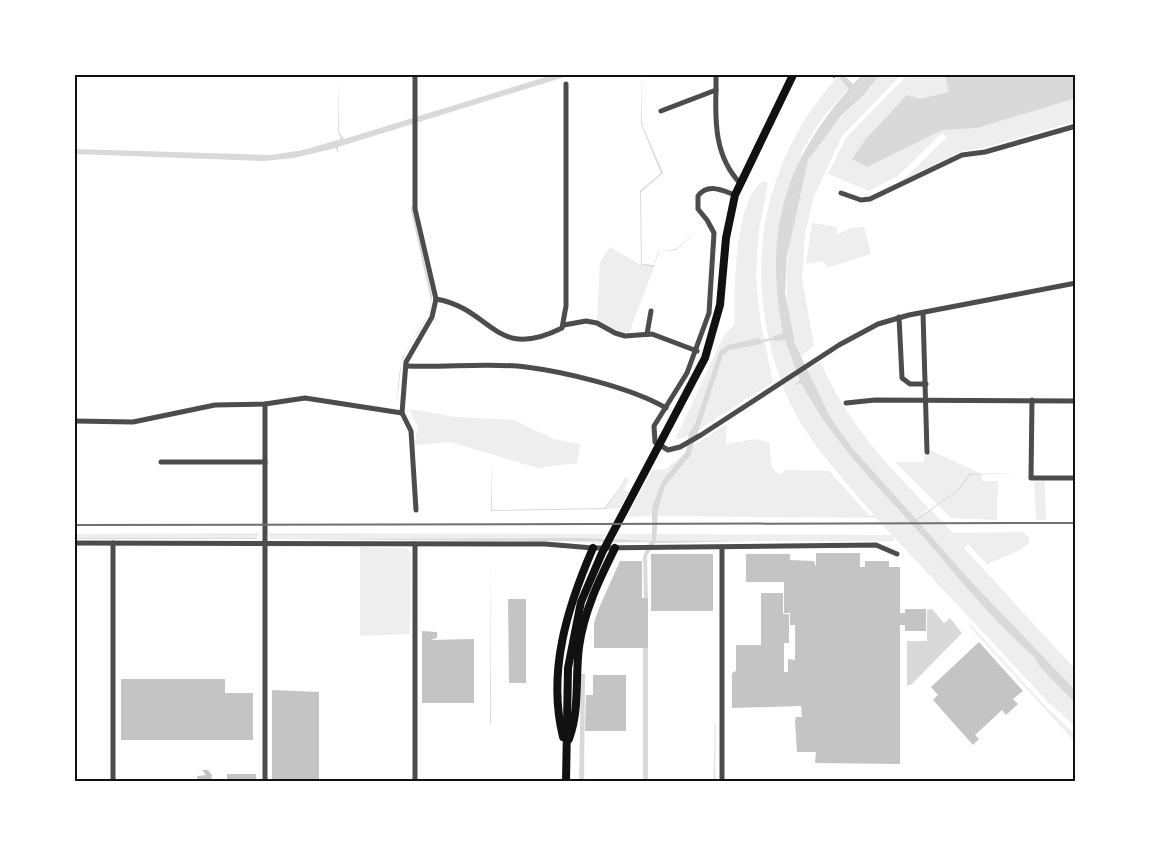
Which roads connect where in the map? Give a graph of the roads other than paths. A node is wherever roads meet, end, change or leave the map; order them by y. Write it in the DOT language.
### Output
graph roads {
  1 [pos="415,75"];
  2 [pos="716,75"];
  3 [pos="793,75"];
  4 [pos="566,84"];
  5 [pos="716,90"];
  6 [pos="661,111"];
  7 [pos="1076,126"];
  8 [pos="740,183"];
  9 [pos="841,194"];
  10 [pos="735,195"];
  11 [pos="1076,283"];
  12 [pos="436,299"];
  13 [pos="651,311"];
  14 [pos="923,313"];
  15 [pos="899,317"];
  16 [pos="564,325"];
  17 [pos="647,334"];
  18 [pos="697,351"];
  19 [pos="406,366"];
  20 [pos="926,384"];
  21 [pos="927,400"];
  22 [pos="1032,400"];
  23 [pos="1076,401"];
  24 [pos="846,403"];
  25 [pos="265,404"];
  26 [pos="666,408"];
  27 [pos="402,413"];
  28 [pos="75,422"];
  29 [pos="927,452"];
  30 [pos="161,462"];
  31 [pos="264,462"];
  32 [pos="1076,478"];
  33 [pos="416,510"];
  34 [pos="75,543"];
  35 [pos="113,543"];
  36 [pos="264,543"];
  37 [pos="415,544"];
  38 [pos="722,547"];
  39 [pos="593,548"];
  40 [pos="615,548"];
  41 [pos="897,554"];
  42 [pos="566,747"];
  43 [pos="113,782"];
  44 [pos="265,782"];
  45 [pos="415,782"];
  46 [pos="566,782"];
  47 [pos="722,782"];
  1 -- 12 [label="street"];
  2 -- 5 [label="street"];
  3 -- 8 [label="main road"];
  4 -- 16 [label="street"];
  5 -- 6 [label="street"];
  5 -- 8 [label="street"];
  7 -- 9 [label="street"];
  8 -- 10 [label="main road"];
  10 -- 18 [label="street"];
  10 -- 42 [label="main road"];
  11 -- 14 [label="street"];
  12 -- 16 [label="street"];
  12 -- 19 [label="street"];
  13 -- 17 [label="street"];
  14 -- 15 [label="street"];
  14 -- 20 [label="street"];
  15 -- 20 [label="street"];
  15 -- 26 [label="street"];
  16 -- 17 [label="street"];
  17 -- 18 [label="street"];
  18 -- 26 [label="street"];
  19 -- 26 [label="street"];
  19 -- 27 [label="street"];
  20 -- 21 [label="street"];
  21 -- 22 [label="street"];
  21 -- 24 [label="street"];
  21 -- 29 [label="street"];
  22 -- 23 [label="street"];
  22 -- 32 [label="street"];
  25 -- 27 [label="street"];
  25 -- 28 [label="street"];
  25 -- 31 [label="street"];
  27 -- 33 [label="street"];
  30 -- 31 [label="street"];
  31 -- 36 [label="street"];
  34 -- 35 [label="street"];
  35 -- 36 [label="street"];
  35 -- 43 [label="street"];
  36 -- 37 [label="street"];
  36 -- 44 [label="street"];
  37 -- 39 [label="street"];
  37 -- 45 [label="street"];
  38 -- 40 [label="street"];
  38 -- 41 [label="street"];
  38 -- 47 [label="street"];
  39 -- 40 [label="street"];
  39 -- 42 [label="main road"];
  40 -- 42 [label="main road"];
  42 -- 46 [label="main road"];
}
